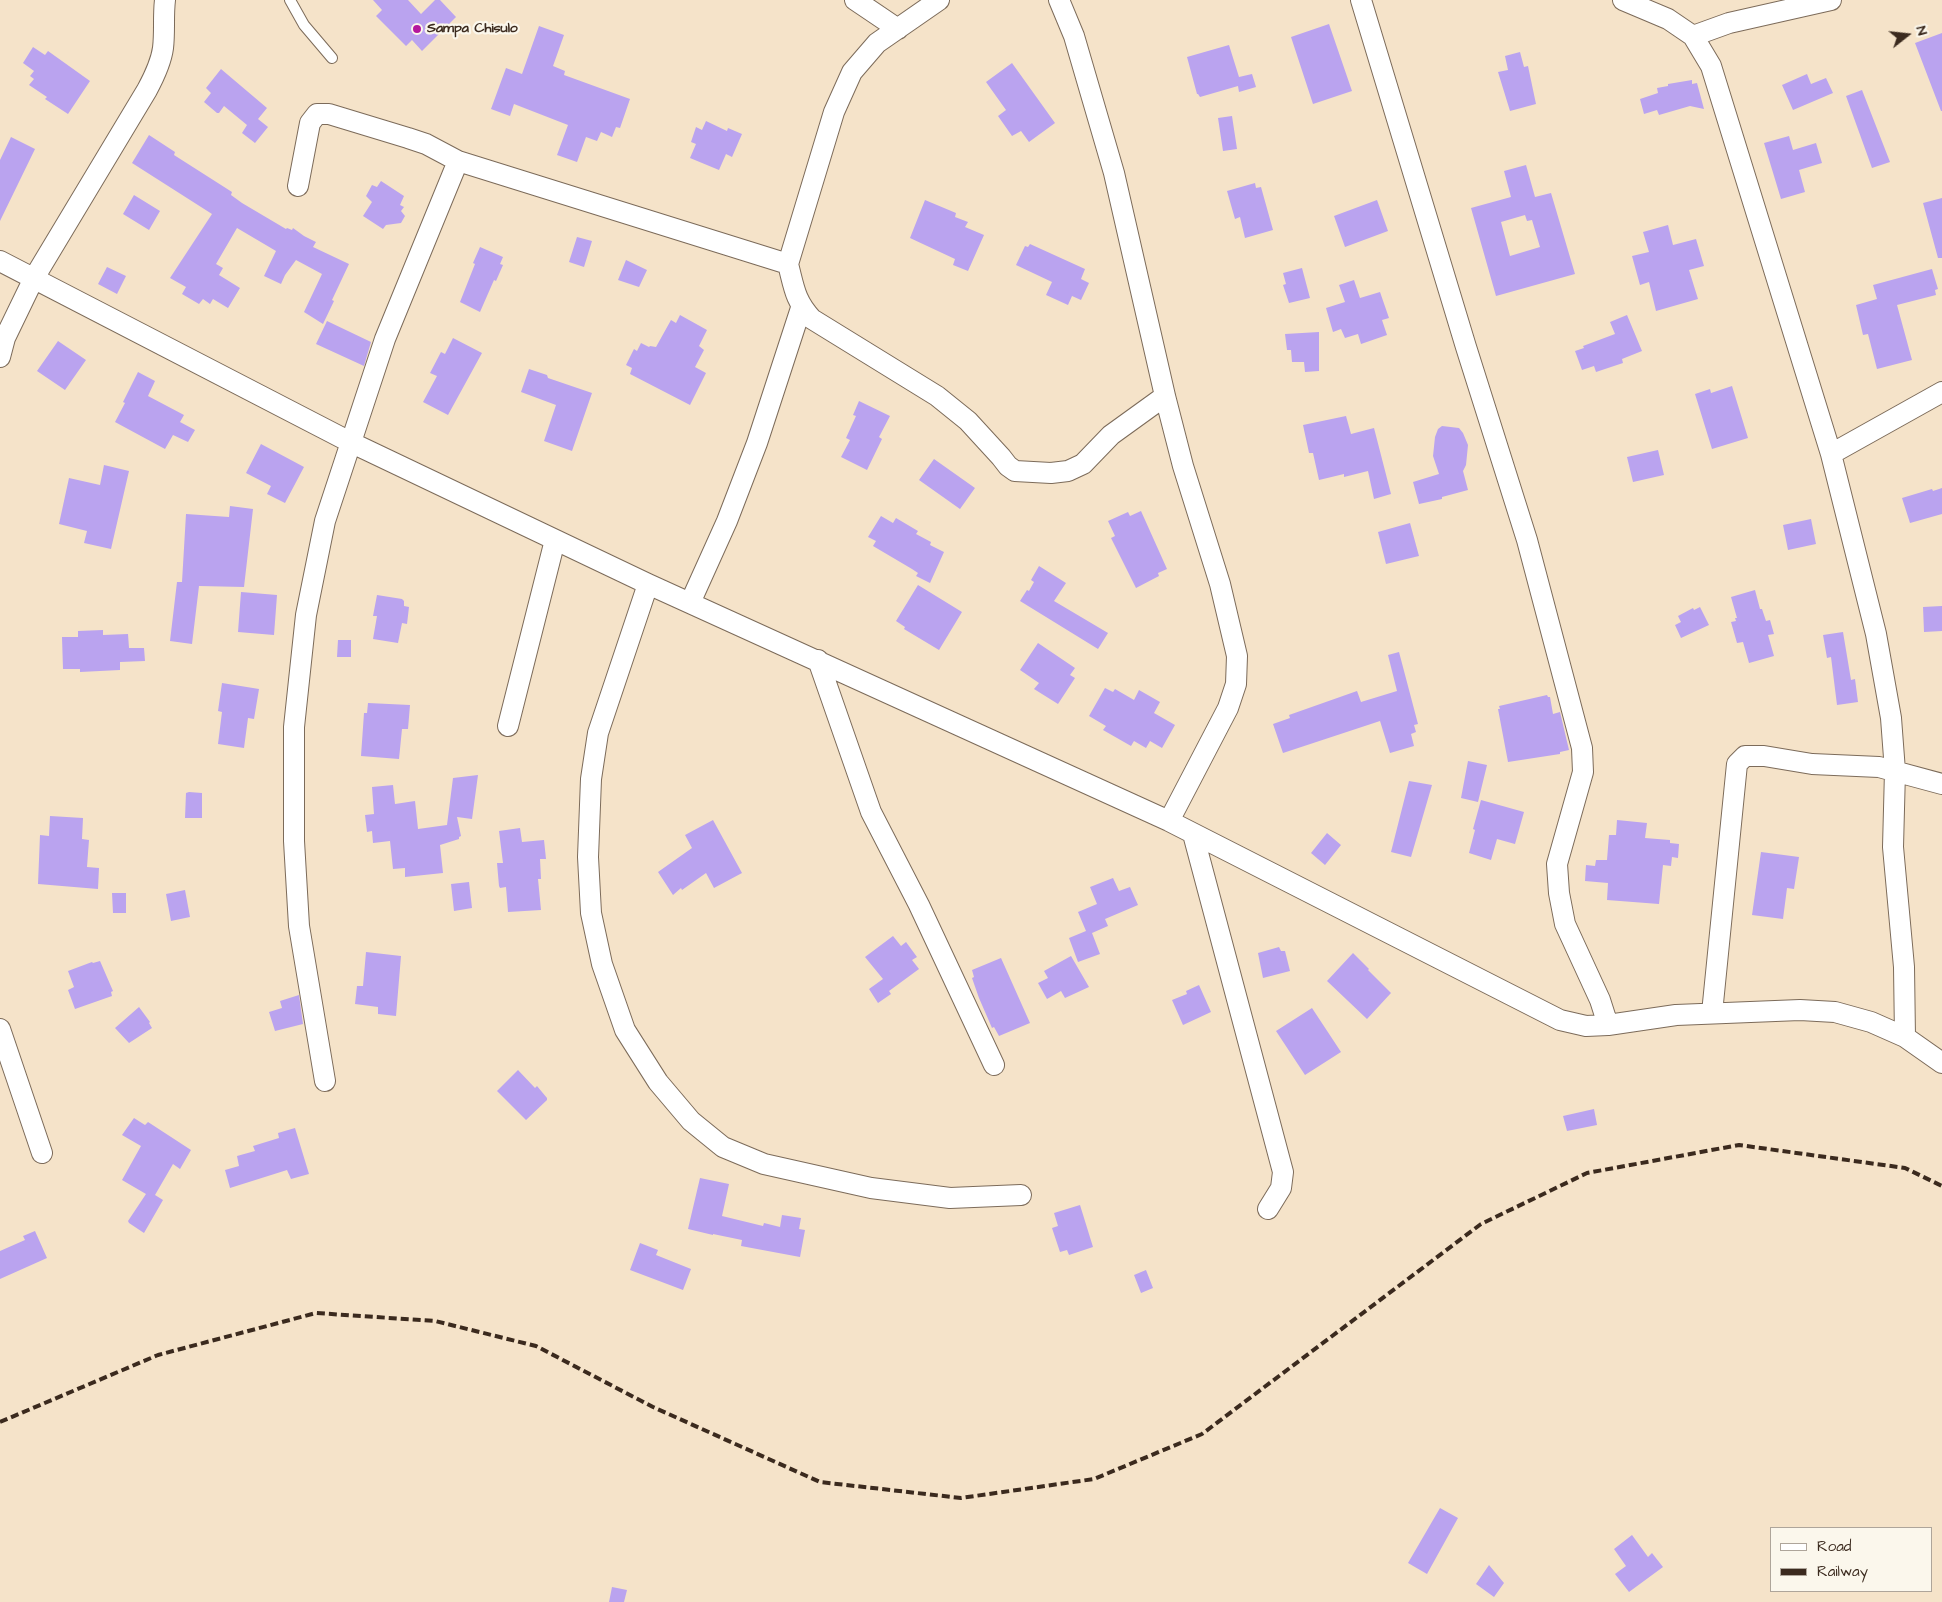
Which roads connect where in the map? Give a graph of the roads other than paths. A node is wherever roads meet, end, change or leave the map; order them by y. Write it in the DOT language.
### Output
graph roads {
  1 [pos="165,0"];
  2 [pos="290,0"];
  3 [pos="855,0"];
  4 [pos="939,0"];
  5 [pos="1059,0"];
  6 [pos="1623,0"];
  7 [pos="1831,0"];
  8 [pos="1364,2"];
  9 [pos="898,29"];
  10 [pos="1693,36"];
  11 [pos="332,58"];
  12 [pos="458,161"];
  13 [pos="298,186"];
  14 [pos="0,261"];
  15 [pos="788,264"];
  16 [pos="34,278"];
  17 [pos="801,308"];
  18 [pos="0,357"];
  19 [pos="1942,392"];
  20 [pos="1165,396"];
  21 [pos="350,442"];
  22 [pos="1831,454"];
  23 [pos="555,540"];
  24 [pos="648,584"];
  25 [pos="690,603"];
  26 [pos="818,660"];
  27 [pos="508,726"];
  28 [pos="1895,771"];
  29 [pos="1942,784"];
  30 [pos="1169,821"];
  31 [pos="1194,834"];
  32 [pos="1712,1013"];
  33 [pos="1608,1025"];
  34 [pos="0,1029"];
  35 [pos="1905,1036"];
  36 [pos="1942,1063"];
  37 [pos="994,1065"];
  38 [pos="325,1081"];
  39 [pos="42,1153"];
  40 [pos="1021,1195"];
  41 [pos="1268,1209"];
  1 -- 16 [label="street"];
  2 -- 11 [label="lane"];
  3 -- 9 [label="street"];
  4 -- 9 [label="street"];
  5 -- 20 [label="street"];
  6 -- 10 [label="street"];
  7 -- 10 [label="street"];
  8 -- 33 [label="street"];
  9 -- 15 [label="street"];
  10 -- 22 [label="street"];
  12 -- 13 [label="street"];
  12 -- 15 [label="street"];
  12 -- 21 [label="street"];
  14 -- 16 [label="street"];
  15 -- 17 [label="street"];
  16 -- 18 [label="street"];
  16 -- 21 [label="street"];
  17 -- 20 [label="street"];
  17 -- 25 [label="street"];
  19 -- 22 [label="street"];
  20 -- 30 [label="street"];
  21 -- 23 [label="street"];
  21 -- 38 [label="street"];
  22 -- 28 [label="street"];
  23 -- 24 [label="street"];
  23 -- 27 [label="street"];
  24 -- 25 [label="street"];
  24 -- 40 [label="street"];
  25 -- 26 [label="street"];
  26 -- 30 [label="street"];
  26 -- 37 [label="street"];
  28 -- 29 [label="street"];
  28 -- 32 [label="street"];
  28 -- 35 [label="street"];
  30 -- 31 [label="street"];
  31 -- 33 [label="street"];
  31 -- 41 [label="street"];
  32 -- 33 [label="street"];
  32 -- 35 [label="street"];
  34 -- 39 [label="street"];
  35 -- 36 [label="street"];
}
